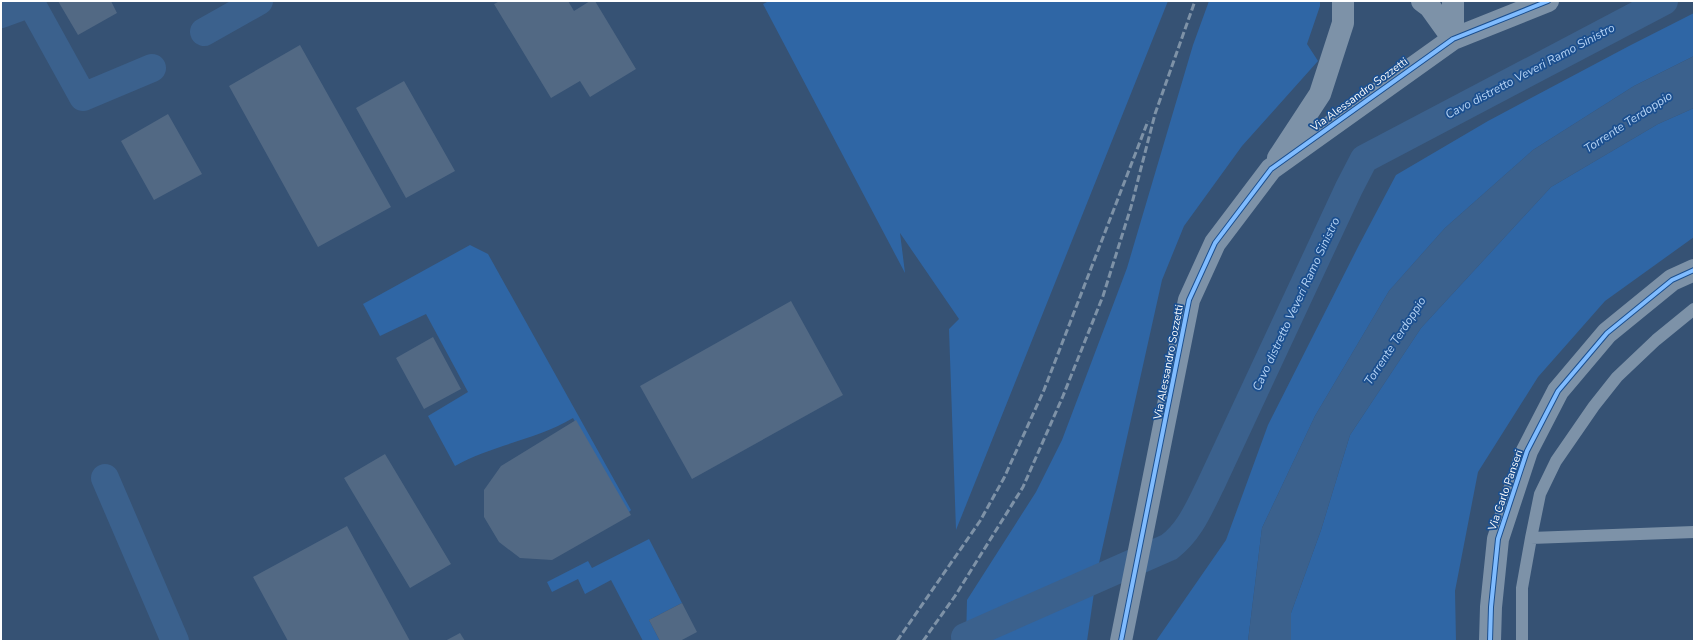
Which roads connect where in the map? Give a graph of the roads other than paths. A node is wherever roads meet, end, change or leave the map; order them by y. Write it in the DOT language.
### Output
graph roads {
  1 [pos="1343,1"];
  2 [pos="1422,1"];
  3 [pos="1453,1"];
  4 [pos="1548,1"];
  5 [pos="1453,39"];
  6 [pos="1271,169"];
  7 [pos="1694,270"];
  8 [pos="1694,309"];
  9 [pos="1694,532"];
  10 [pos="1531,538"];
  11 [pos="1121,641"];
  12 [pos="1490,641"];
  13 [pos="1522,641"];
  1 -- 6 [label="street"];
  2 -- 5 [label="street"];
  3 -- 5 [label="street"];
  4 -- 5 [label="street, Via Alessandro Sozzetti"];
  5 -- 6 [label="street, Via Alessandro Sozzetti"];
  6 -- 11 [label="street, Via Alessandro Sozzetti"];
  7 -- 12 [label="street, Via Carlo Panseri"];
  8 -- 10 [label="lane"];
  9 -- 10 [label="lane"];
  10 -- 13 [label="lane"];
}
